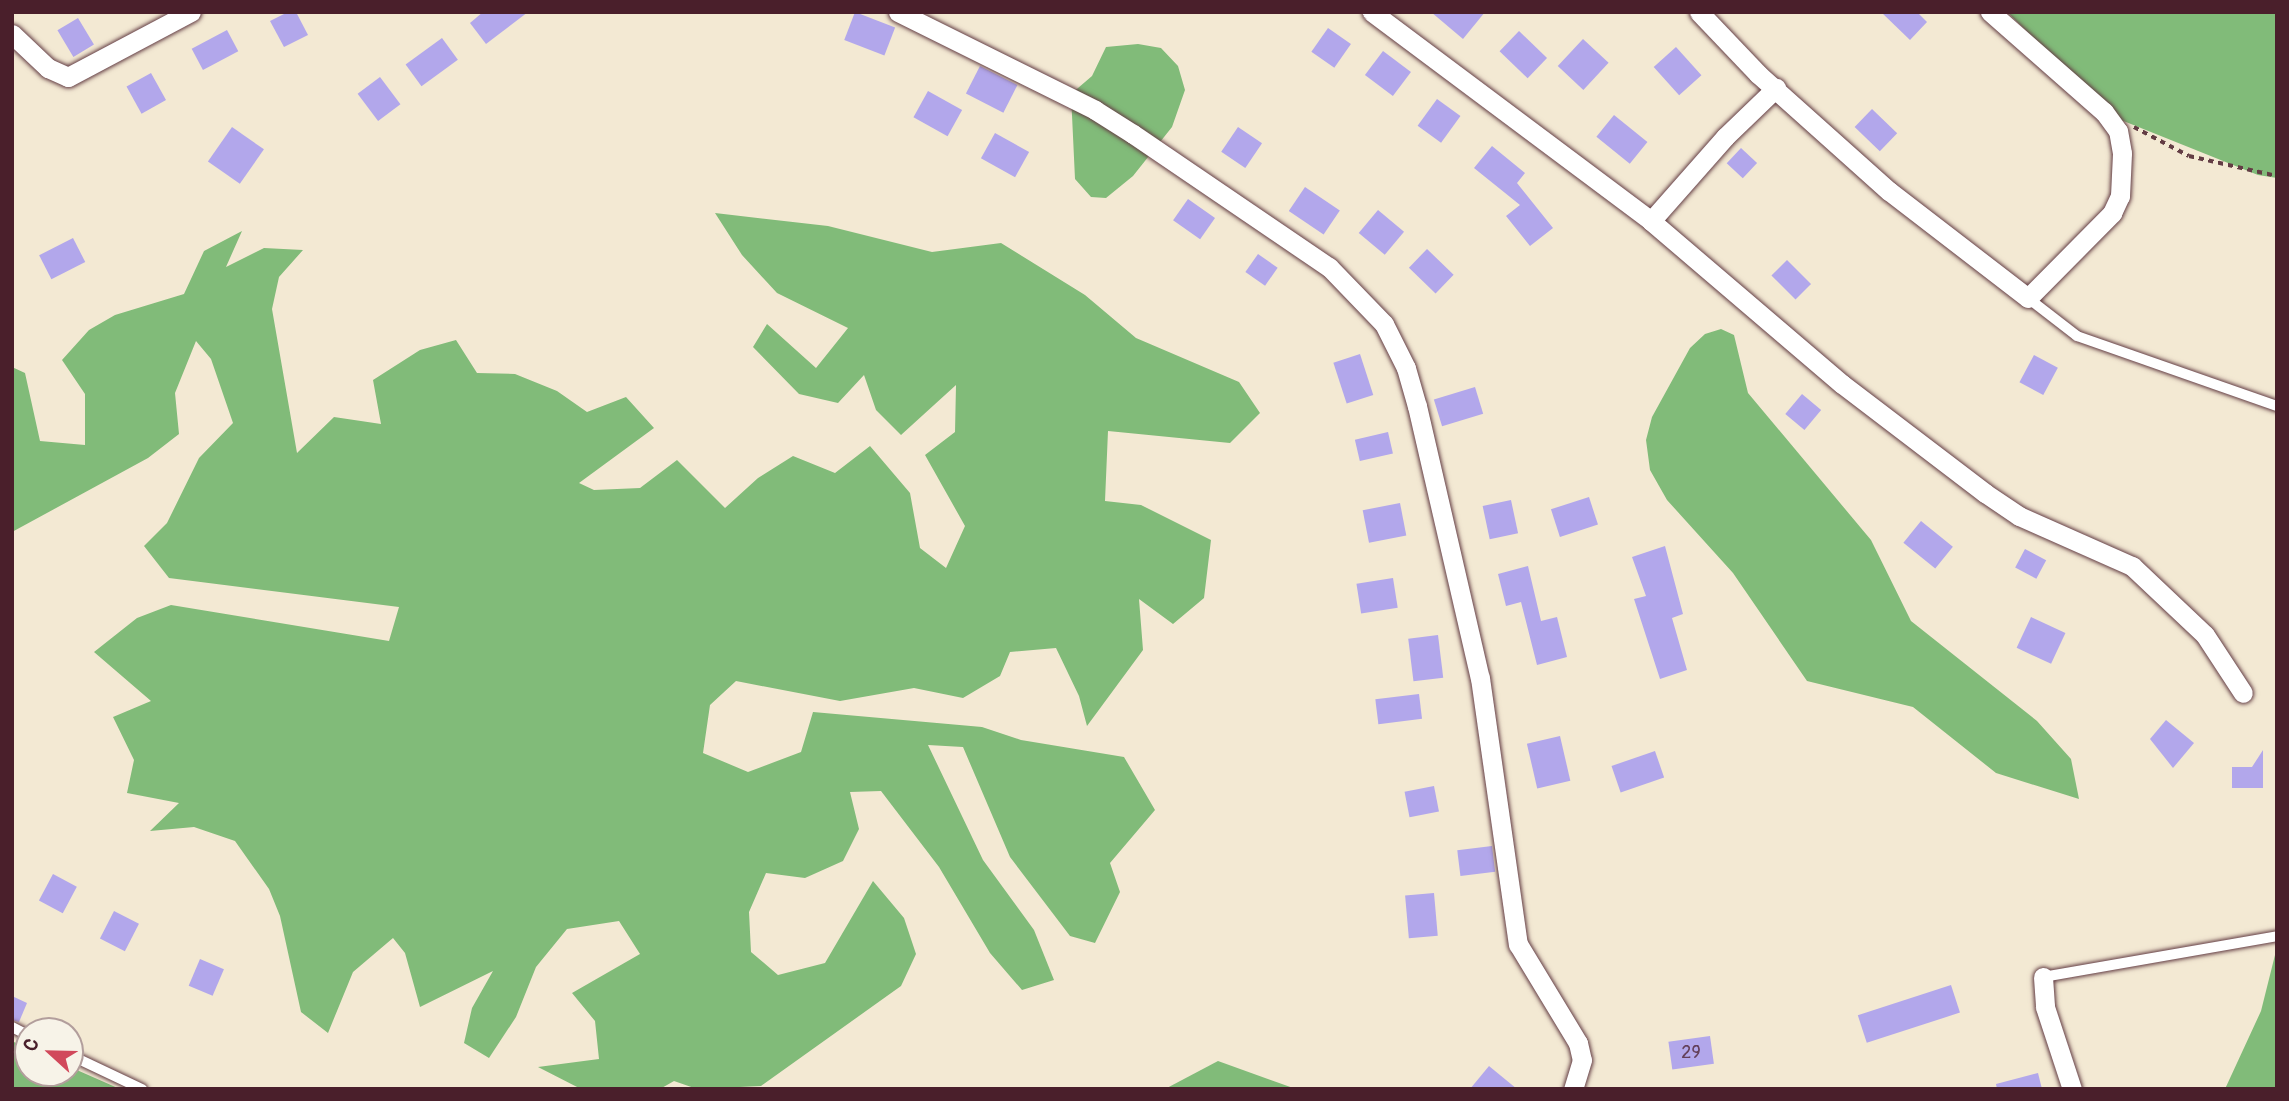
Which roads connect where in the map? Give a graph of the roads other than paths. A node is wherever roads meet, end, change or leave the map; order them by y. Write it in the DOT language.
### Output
graph roads {
  1 [pos="191,12"];
  2 [pos="898,12"];
  3 [pos="1372,12"];
  4 [pos="1699,12"];
  5 [pos="1990,12"];
  6 [pos="12,34"];
  7 [pos="1776,88"];
  8 [pos="1651,221"];
  9 [pos="2028,298"];
  10 [pos="2277,405"];
  11 [pos="2243,693"];
  12 [pos="2277,936"];
  13 [pos="2042,977"];
  14 [pos="84,1062"];
  15 [pos="142,1089"];
  16 [pos="1573,1089"];
  17 [pos="2072,1089"];
  1 -- 6 [label="street"];
  2 -- 16 [label="street"];
  3 -- 8 [label="street"];
  4 -- 7 [label="street"];
  5 -- 9 [label="street"];
  7 -- 8 [label="street"];
  7 -- 9 [label="street"];
  8 -- 11 [label="street"];
  9 -- 10 [label="lane"];
  12 -- 13 [label="lane"];
  13 -- 17 [label="street"];
  14 -- 15 [label="lane"];
}
